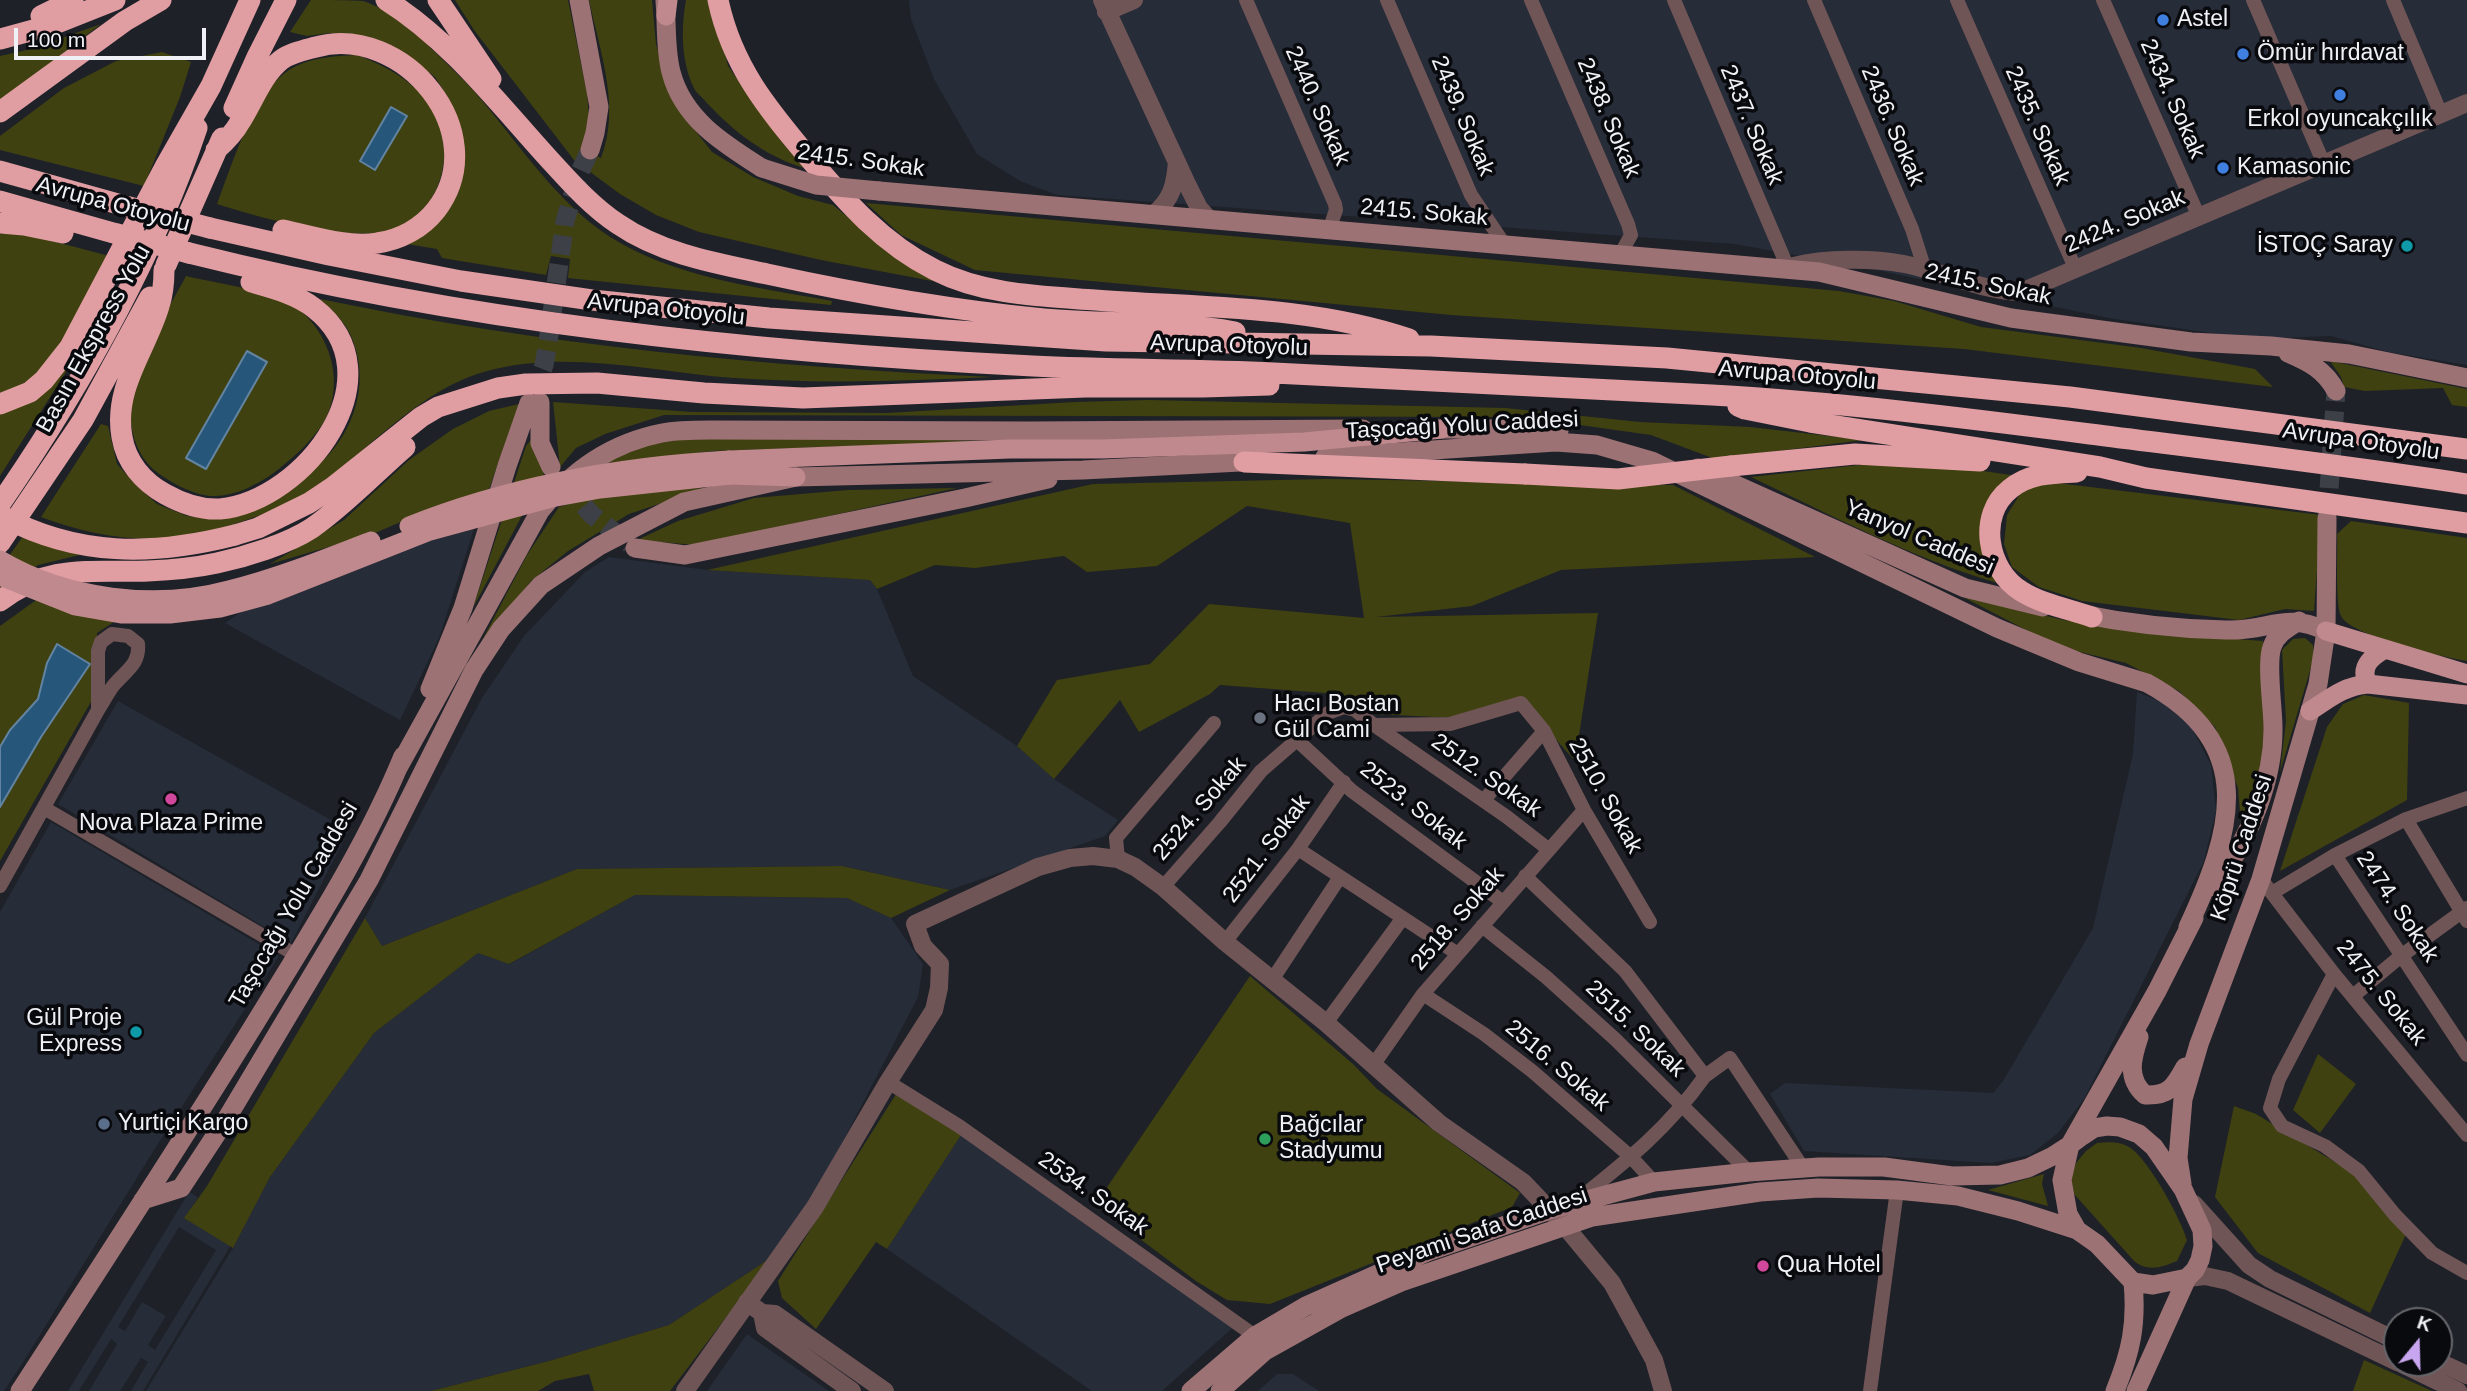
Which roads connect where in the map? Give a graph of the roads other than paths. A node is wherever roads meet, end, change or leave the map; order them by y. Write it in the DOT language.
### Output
graph roads {
  1 [pos="74,0"];
  2 [pos="115,0"];
  3 [pos="162,0"];
  4 [pos="250,0"];
  5 [pos="259,0"];
  6 [pos="286,0"];
  7 [pos="386,0"];
  8 [pos="438,0"];
  9 [pos="579,0"];
  10 [pos="718,0"];
  11 [pos="1134,0"];
  12 [pos="1246,0"];
  13 [pos="1387,0"];
  14 [pos="1531,0"];
  15 [pos="1674,0"];
  16 [pos="1814,0"];
  17 [pos="1957,0"];
  18 [pos="2103,0"];
  19 [pos="2253,0"];
  20 [pos="2393,0"];
  21 [pos="666,5"];
  22 [pos="1104,6"];
  23 [pos="240,24"];
  24 [pos="0,30"];
  25 [pos="0,39"];
  26 [pos="211,86"];
  27 [pos="2467,103"];
  28 [pos="0,112"];
  29 [pos="2441,114"];
  30 [pos="216,150"];
  31 [pos="590,150"];
  32 [pos="548,158"];
  33 [pos="1177,162"];
  34 [pos="2324,164"];
  35 [pos="0,171"];
  36 [pos="0,201"];
  37 [pos="1154,214"];
  38 [pos="2199,217"];
  39 [pos="1208,218"];
  40 [pos="0,223"];
  41 [pos="210,228"];
  42 [pos="1329,230"];
  43 [pos="117,234"];
  44 [pos="1504,244"];
  45 [pos="189,253"];
  46 [pos="1620,254"];
  47 [pos="1788,268"];
  48 [pos="164,270"];
  49 [pos="1925,270"];
  50 [pos="2076,270"];
  51 [pos="1284,344"];
  52 [pos="1431,346"];
  53 [pos="2271,346"];
  54 [pos="1362,378"];
  55 [pos="2467,378"];
  56 [pos="2336,391"];
  57 [pos="1717,395"];
  58 [pos="464,400"];
  59 [pos="0,404"];
  60 [pos="1442,429"];
  61 [pos="2467,449"];
  62 [pos="1244,462"];
  63 [pos="551,467"];
  64 [pos="730,468"];
  65 [pos="1083,470"];
  66 [pos="2077,472"];
  67 [pos="796,477"];
  68 [pos="2146,478"];
  69 [pos="2467,484"];
  70 [pos="0,503"];
  71 [pos="0,515"];
  72 [pos="2327,518"];
  73 [pos="2467,523"];
  74 [pos="0,543"];
  75 [pos="635,548"];
  76 [pos="0,560"];
  77 [pos="0,576"];
  78 [pos="0,601"];
  79 [pos="2092,617"];
  80 [pos="2299,621"];
  81 [pos="2326,631"];
  82 [pos="2385,649"];
  83 [pos="2467,674"];
  84 [pos="2368,684"];
  85 [pos="2467,695"];
  86 [pos="1512,706"];
  87 [pos="98,710"];
  88 [pos="2310,711"];
  89 [pos="1214,723"];
  90 [pos="1374,725"];
  91 [pos="1544,731"];
  92 [pos="1298,741"];
  93 [pos="398,768"];
  94 [pos="1344,782"];
  95 [pos="2467,798"];
  96 [pos="1483,800"];
  97 [pos="44,808"];
  98 [pos="1584,810"];
  99 [pos="2406,819"];
  100 [pos="1298,849"];
  101 [pos="1548,849"];
  102 [pos="2335,855"];
  103 [pos="1118,859"];
  104 [pos="1525,876"];
  105 [pos="1340,877"];
  106 [pos="0,886"];
  107 [pos="2267,886"];
  108 [pos="1163,887"];
  109 [pos="1503,902"];
  110 [pos="2465,913"];
  111 [pos="1402,919"];
  112 [pos="1650,922"];
  113 [pos="1482,926"];
  114 [pos="2188,927"];
  115 [pos="1225,942"];
  116 [pos="1458,954"];
  117 [pos="296,955"];
  118 [pos="324,956"];
  119 [pos="2402,956"];
  120 [pos="2334,974"];
  121 [pos="1272,980"];
  122 [pos="2157,990"];
  123 [pos="1423,994"];
  124 [pos="2353,996"];
  125 [pos="1326,1023"];
  126 [pos="2199,1044"];
  127 [pos="2467,1055"];
  128 [pos="1374,1064"];
  129 [pos="1705,1076"];
  130 [pos="888,1082"];
  131 [pos="1683,1107"];
  132 [pos="2467,1135"];
  133 [pos="2070,1145"];
  134 [pos="178,1147"];
  135 [pos="1631,1157"];
  136 [pos="199,1161"];
  137 [pos="1804,1168"];
  138 [pos="1749,1172"];
  139 [pos="1654,1182"];
  140 [pos="2183,1189"];
  141 [pos="1897,1190"];
  142 [pos="144,1200"];
  143 [pos="1571,1205"];
  144 [pos="1550,1210"];
  145 [pos="1564,1225"];
  146 [pos="2077,1230"];
  147 [pos="2467,1273"];
  148 [pos="2187,1278"];
  149 [pos="2133,1282"];
  150 [pos="754,1308"];
  151 [pos="2383,1334"];
  152 [pos="1260,1344"];
  153 [pos="2383,1355"];
  154 [pos="2429,1377"];
  155 [pos="20,1391"];
  156 [pos="685,1391"];
  157 [pos="852,1391"];
  158 [pos="885,1391"];
  159 [pos="1191,1391"];
  160 [pos="1220,1391"];
  161 [pos="1663,1391"];
  162 [pos="1870,1391"];
  163 [pos="2115,1391"];
  164 [pos="2136,1391"];
  165 [pos="2458,1391"];
  1 -- 24 [label="highway"];
  2 -- 25 [label="highway"];
  3 -- 28 [label="highway"];
  4 -- 23 [label="highway"];
  5 -- 23 [label="highway"];
  6 -- 30 [label="highway, Basın Ekspress Yolu"];
  7 -- 32 [label="highway"];
  8 -- 32 [label="highway"];
  9 -- 31 [label="main road"];
  10 -- 52 [label="highway"];
  11 -- 22 [label="street"];
  12 -- 42 [label="street, 2440. Sokak"];
  13 -- 44 [label="street, 2439. Sokak"];
  14 -- 46 [label="street, 2438. Sokak"];
  15 -- 47 [label="street, 2437. Sokak"];
  16 -- 49 [label="street, 2436. Sokak"];
  17 -- 50 [label="street, 2435. Sokak"];
  18 -- 38 [label="street, 2434. Sokak"];
  19 -- 34 [label="street"];
  20 -- 29 [label="street"];
  21 -- 37 [label="main road, 2415. Sokak, bridge"];
  22 -- 33 [label="street"];
  23 -- 26 [label="highway"];
  26 -- 59 [label="highway"];
  26 -- 70 [label="highway, Basın Ekspress Yolu"];
  27 -- 29 [label="street, 2424. Sokak"];
  29 -- 34 [label="street, 2424. Sokak"];
  30 -- 41 [label="highway"];
  30 -- 48 [label="highway, Basın Ekspress Yolu"];
  32 -- 51 [label="highway"];
  33 -- 37 [label="street"];
  33 -- 39 [label="street"];
  34 -- 38 [label="street, 2424. Sokak"];
  35 -- 41 [label="highway, Avrupa Otoyolu, bridge"];
  36 -- 43 [label="highway, Avrupa Otoyolu"];
  37 -- 39 [label="main road, 2415. Sokak"];
  38 -- 50 [label="street, 2424. Sokak"];
  39 -- 42 [label="main road, 2415. Sokak"];
  40 -- 43 [label="highway"];
  41 -- 51 [label="highway, Avrupa Otoyolu"];
  42 -- 44 [label="main road, 2415. Sokak"];
  43 -- 45 [label="highway, Avrupa Otoyolu, bridge"];
  44 -- 46 [label="main road, 2415. Sokak"];
  45 -- 48 [label="highway"];
  45 -- 54 [label="highway, Avrupa Otoyolu"];
  46 -- 47 [label="main road, 2415. Sokak"];
  47 -- 49 [label="street, 2424. Sokak"];
  47 -- 53 [label="main road, 2415. Sokak"];
  48 -- 74 [label="highway, Basın Ekspress Yolu"];
  49 -- 50 [label="street, 2424. Sokak"];
  51 -- 52 [label="highway, Avrupa Otoyolu"];
  52 -- 61 [label="highway, Avrupa Otoyolu"];
  53 -- 55 [label="main road, 2415. Sokak"];
  53 -- 56 [label="main road"];
  54 -- 57 [label="highway, Avrupa Otoyolu"];
  54 -- 58 [label="highway"];
  57 -- 68 [label="highway"];
  57 -- 69 [label="highway, Avrupa Otoyolu"];
  58 -- 71 [label="highway, bridge"];
  58 -- 78 [label="highway"];
  60 -- 64 [label="main road"];
  60 -- 79 [label="main road, Yanyol Caddesi"];
  60 -- 93 [label="main road, Yanyol Caddesi"];
  62 -- 65 [label="main road, Taşocağı Yolu Caddesi"];
  62 -- 66 [label="highway, bridge"];
  62 -- 114 [label="main road, Taşocağı Yolu Caddesi"];
  63 -- 93 [label="main road, Taşocağı Yolu Caddesi"];
  64 -- 67 [label="main road"];
  64 -- 76 [label="main road, bridge"];
  64 -- 77 [label="main road, bridge"];
  65 -- 67 [label="main road"];
  65 -- 75 [label="main road"];
  66 -- 68 [label="highway"];
  66 -- 79 [label="highway"];
  67 -- 118 [label="main road"];
  68 -- 73 [label="highway"];
  72 -- 81 [label="main road, Köprü Caddesi"];
  79 -- 80 [label="main road, Yanyol Caddesi"];
  80 -- 81 [label="main road, Yanyol Caddesi"];
  80 -- 114 [label="main road, Köprü Caddesi"];
  81 -- 82 [label="main road, Yanyol Caddesi"];
  81 -- 88 [label="main road, Köprü Caddesi"];
  82 -- 83 [label="main road, Yanyol Caddesi"];
  82 -- 84 [label="main road"];
  84 -- 85 [label="main road"];
  84 -- 88 [label="main road"];
  86 -- 90 [label="street, 2512. Sokak"];
  86 -- 91 [label="street, 2510. Sokak"];
  87 -- 87 [label="street"];
  87 -- 97 [label="street"];
  88 -- 107 [label="main road, Köprü Caddesi"];
  89 -- 103 [label="street"];
  90 -- 92 [label="street, 2524. Sokak"];
  90 -- 96 [label="street, 2512. Sokak"];
  91 -- 96 [label="street"];
  91 -- 98 [label="street, 2510. Sokak"];
  92 -- 94 [label="street, 2523. Sokak"];
  92 -- 108 [label="street, 2524. Sokak"];
  93 -- 117 [label="main road, Taşocağı Yolu Caddesi"];
  94 -- 100 [label="street, 2521. Sokak"];
  94 -- 109 [label="street, 2523. Sokak"];
  95 -- 99 [label="street"];
  96 -- 101 [label="street, 2512. Sokak"];
  97 -- 106 [label="street"];
  97 -- 117 [label="street"];
  98 -- 101 [label="street, 2518. Sokak"];
  98 -- 112 [label="street, 2510. Sokak"];
  99 -- 102 [label="street"];
  99 -- 110 [label="street"];
  100 -- 105 [label="street"];
  100 -- 115 [label="street, 2521. Sokak"];
  101 -- 104 [label="street, 2518. Sokak"];
  102 -- 107 [label="street"];
  102 -- 119 [label="street, 2474. Sokak"];
  103 -- 108 [label="street"];
  103 -- 130 [label="street"];
  104 -- 109 [label="street, 2518. Sokak"];
  104 -- 129 [label="street"];
  105 -- 111 [label="street"];
  105 -- 121 [label="street"];
  107 -- 120 [label="street, 2475. Sokak"];
  107 -- 126 [label="main road, Köprü Caddesi"];
  108 -- 115 [label="street"];
  109 -- 113 [label="street, 2518. Sokak"];
  110 -- 119 [label="street"];
  111 -- 116 [label="street"];
  111 -- 125 [label="street"];
  113 -- 116 [label="street, 2518. Sokak"];
  113 -- 131 [label="street, 2515. Sokak"];
  114 -- 122 [label="main road, Köprü Caddesi"];
  115 -- 121 [label="street"];
  116 -- 123 [label="street, 2518. Sokak"];
  117 -- 118 [label="main road"];
  117 -- 134 [label="main road, Taşocağı Yolu Caddesi"];
  118 -- 136 [label="main road"];
  119 -- 124 [label="street"];
  119 -- 127 [label="street, 2474. Sokak"];
  120 -- 124 [label="street, 2475. Sokak"];
  120 -- 147 [label="street"];
  121 -- 125 [label="street"];
  122 -- 126 [label="main road"];
  122 -- 133 [label="main road, Köprü Caddesi"];
  123 -- 128 [label="street, 2518. Sokak"];
  123 -- 135 [label="street, 2516. Sokak"];
  124 -- 132 [label="street, 2475. Sokak"];
  125 -- 128 [label="street"];
  126 -- 140 [label="main road, Köprü Caddesi"];
  128 -- 144 [label="street"];
  129 -- 131 [label="street"];
  129 -- 137 [label="street"];
  130 -- 150 [label="street"];
  130 -- 152 [label="street, 2534. Sokak"];
  131 -- 135 [label="street"];
  131 -- 138 [label="street, 2515. Sokak"];
  133 -- 137 [label="main road"];
  133 -- 140 [label="main road"];
  133 -- 146 [label="main road"];
  134 -- 136 [label="main road"];
  134 -- 142 [label="main road, Taşocağı Yolu Caddesi"];
  135 -- 139 [label="street, 2516. Sokak"];
  135 -- 143 [label="street"];
  136 -- 142 [label="main road"];
  137 -- 138 [label="main road"];
  138 -- 139 [label="main road"];
  139 -- 143 [label="main road"];
  140 -- 148 [label="main road"];
  140 -- 151 [label="street"];
  141 -- 145 [label="main road, Peyami Safa Caddesi"];
  141 -- 146 [label="main road, Peyami Safa Caddesi"];
  141 -- 162 [label="street"];
  142 -- 155 [label="main road, Taşocağı Yolu Caddesi"];
  143 -- 144 [label="main road"];
  144 -- 145 [label="street"];
  144 -- 152 [label="main road"];
  145 -- 152 [label="main road, Peyami Safa Caddesi"];
  145 -- 161 [label="street"];
  146 -- 149 [label="main road"];
  148 -- 149 [label="main road"];
  148 -- 153 [label="street"];
  148 -- 164 [label="main road"];
  149 -- 163 [label="main road"];
  150 -- 156 [label="street"];
  150 -- 157 [label="street"];
  150 -- 158 [label="street"];
  152 -- 159 [label="main road"];
  152 -- 160 [label="main road, Peyami Safa Caddesi"];
  154 -- 165 [label="street"];
}
